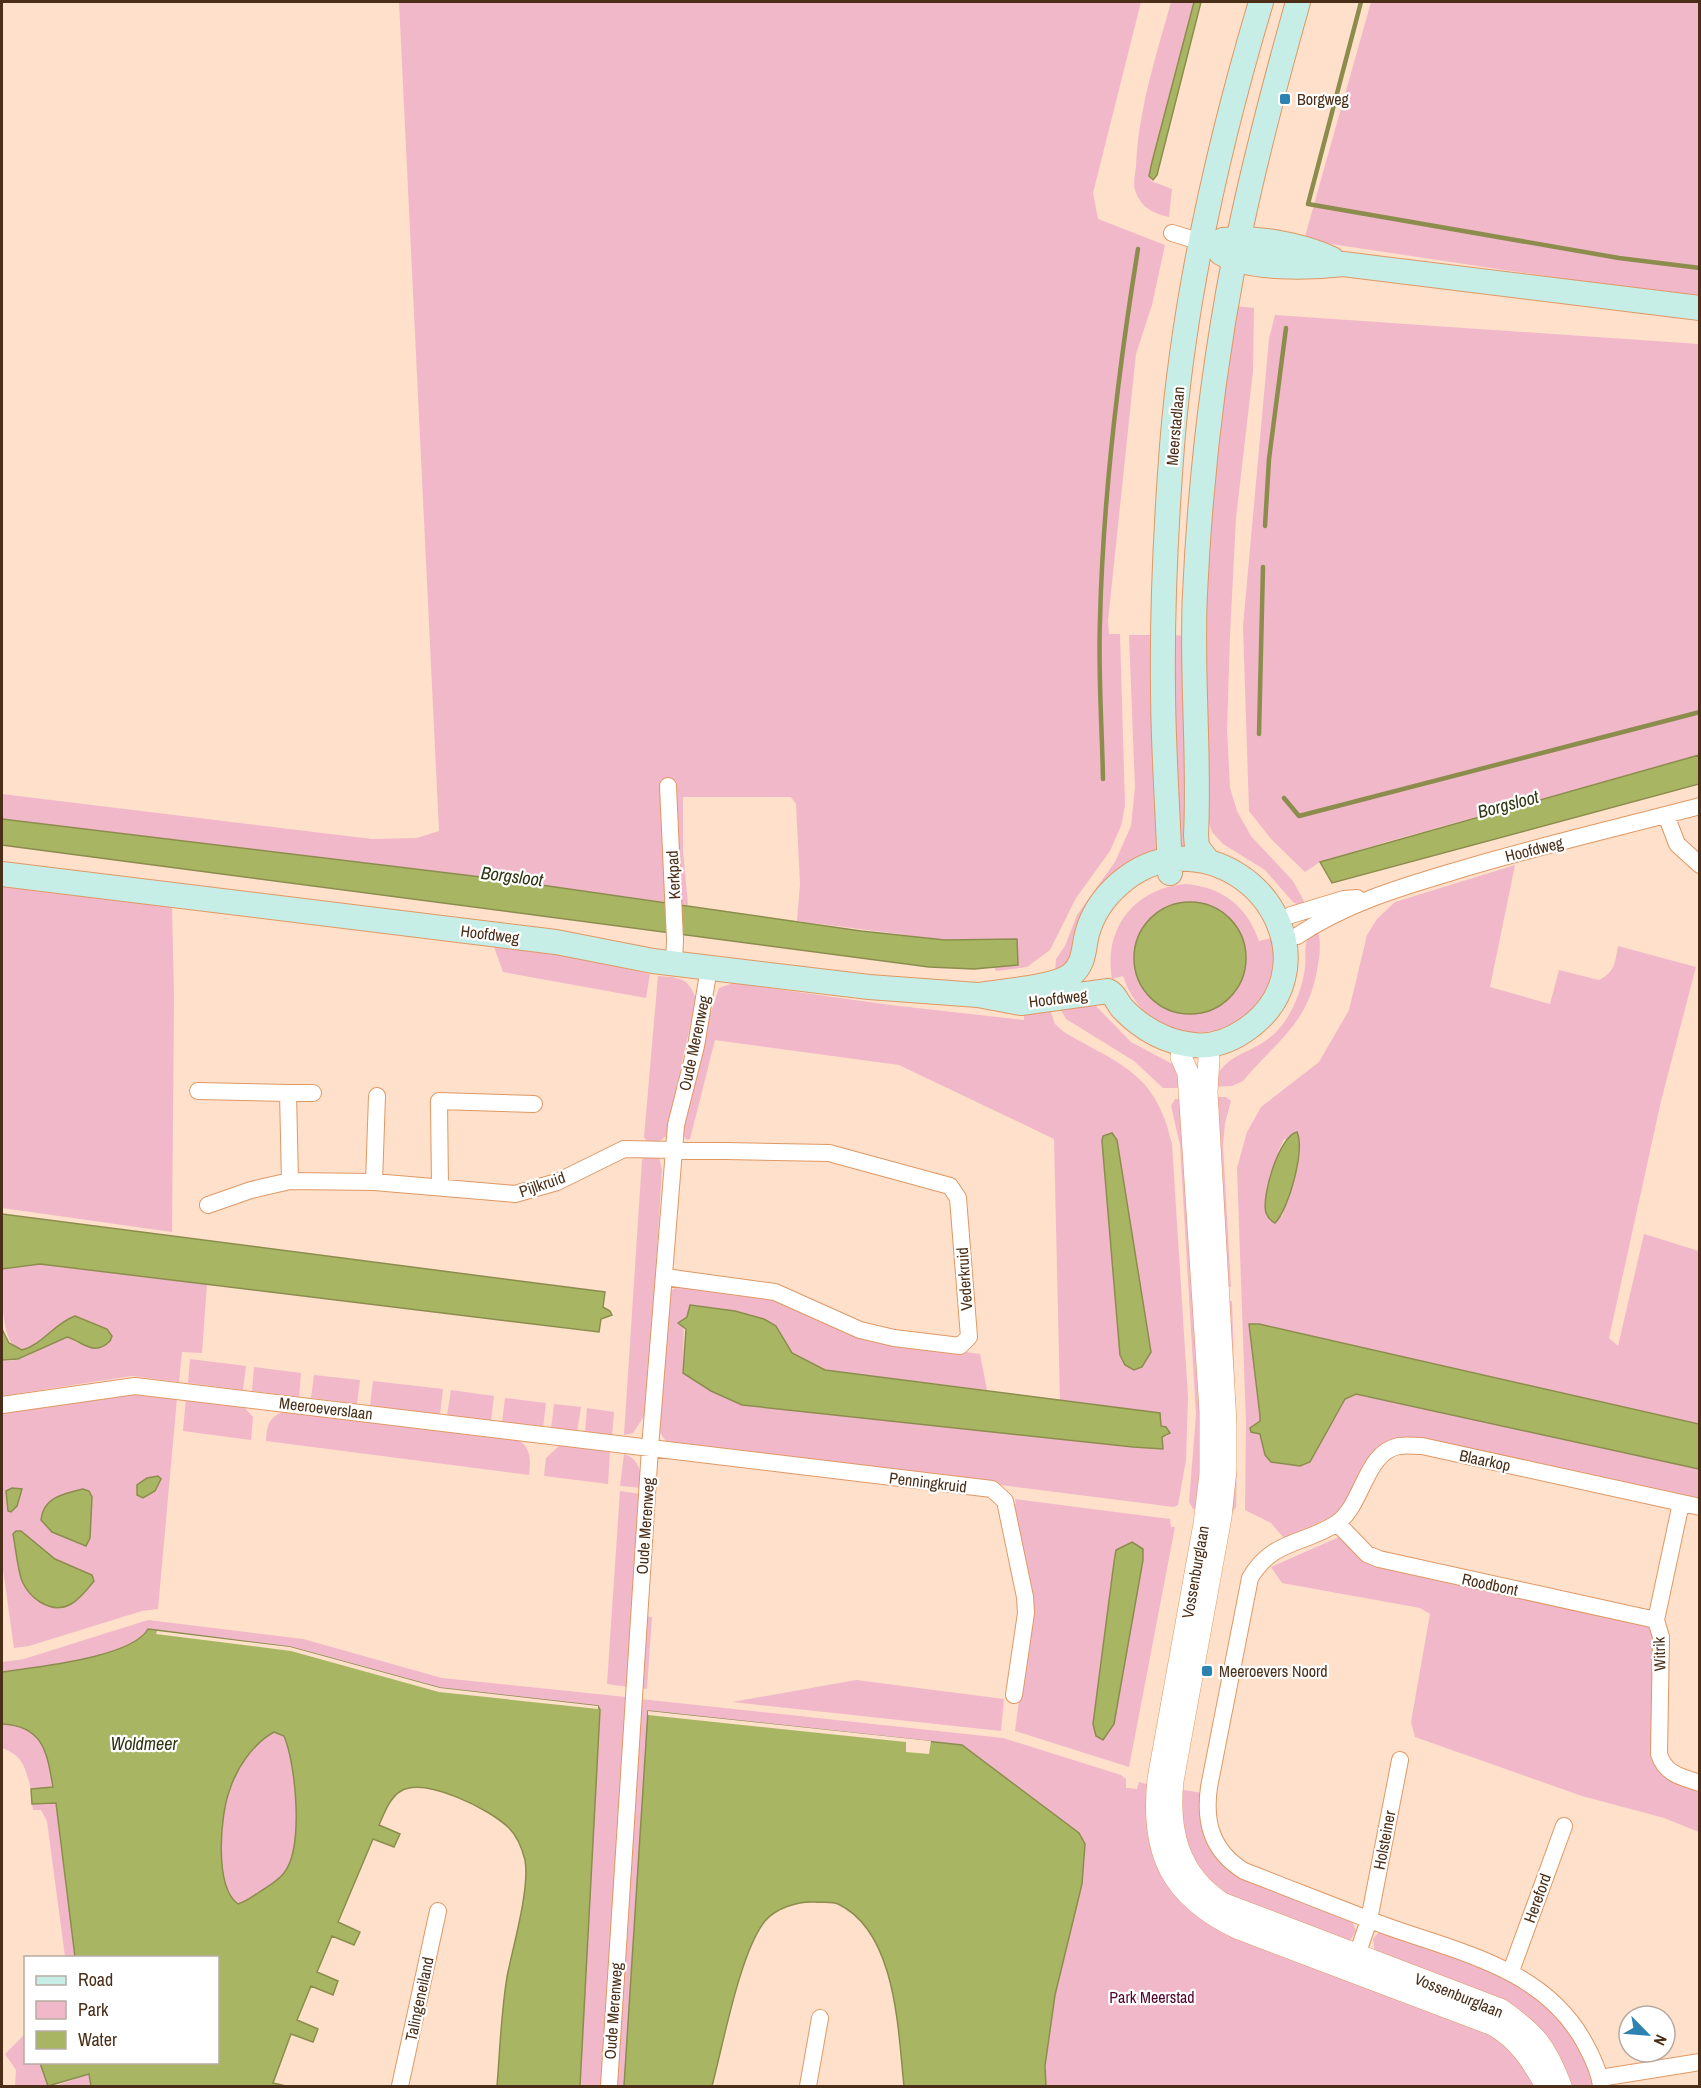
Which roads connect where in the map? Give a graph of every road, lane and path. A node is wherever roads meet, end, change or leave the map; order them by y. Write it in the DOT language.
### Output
graph roads {
  1 [pos="1261,2"];
  2 [pos="1298,2"];
  3 [pos="1172,233"];
  4 [pos="1202,242"];
  5 [pos="1237,250"];
  6 [pos="1700,308"];
  7 [pos="668,786"];
  8 [pos="1700,806"];
  9 [pos="1666,815"];
  10 [pos="1216,857"];
  11 [pos="1700,865"];
  12 [pos="1169,866"];
  13 [pos="2,874"];
  14 [pos="1289,924"];
  15 [pos="674,964"];
  16 [pos="709,968"];
  17 [pos="1102,992"];
  18 [pos="978,994"];
  19 [pos="1211,1051"];
  20 [pos="1181,1057"];
  21 [pos="198,1091"];
  22 [pos="288,1093"];
  23 [pos="313,1093"];
  24 [pos="377,1096"];
  25 [pos="534,1104"];
  26 [pos="674,1150"];
  27 [pos="290,1181"];
  28 [pos="374,1182"];
  29 [pos="440,1187"];
  30 [pos="208,1205"];
  31 [pos="665,1277"];
  32 [pos="2,1406"];
  33 [pos="650,1448"];
  34 [pos="1681,1503"];
  35 [pos="1700,1507"];
  36 [pos="1337,1523"];
  37 [pos="1656,1620"];
  38 [pos="1014,1695"];
  39 [pos="1400,1760"];
  40 [pos="1700,1783"];
  41 [pos="1564,1826"];
  42 [pos="438,1911"];
  43 [pos="1369,1920"];
  44 [pos="1355,1963"];
  45 [pos="1511,1971"];
  46 [pos="820,2018"];
  47 [pos="1700,2062"];
  48 [pos="1601,2082"];
  49 [pos="400,2086"];
  50 [pos="609,2086"];
  51 [pos="808,2086"];
  52 [pos="1546,2086"];
  53 [pos="1561,2086"];
  1 -- 4 [label="main road, Meerstadlaan"];
  2 -- 5 [label="main road, Meerstadlaan"];
  3 -- 4 [label="street"];
  4 -- 5 [label="main road"];
  4 -- 12 [label="main road, Meerstadlaan"];
  5 -- 6 [label="main road"];
  5 -- 10 [label="main road, Meerstadlaan"];
  7 -- 15 [label="street, Kerkpad"];
  8 -- 9 [label="street, Hoofdweg"];
  9 -- 11 [label="street"];
  9 -- 14 [label="street, Hoofdweg"];
  10 -- 12 [label="main road"];
  10 -- 14 [label="main road"];
  12 -- 14 [label="main road"];
  12 -- 17 [label="main road"];
  12 -- 18 [label="main road, Hoofdweg"];
  13 -- 15 [label="main road, Hoofdweg"];
  14 -- 19 [label="main road"];
  15 -- 16 [label="main road, Hoofdweg"];
  16 -- 18 [label="main road, Hoofdweg"];
  16 -- 26 [label="street, Oude Merenweg"];
  17 -- 18 [label="main road, Hoofdweg"];
  17 -- 19 [label="main road"];
  17 -- 20 [label="main road"];
  19 -- 20 [label="main road"];
  19 -- 44 [label="street, Vossenburglaan"];
  20 -- 44 [label="street, Vossenburglaan"];
  21 -- 22 [label="street"];
  22 -- 23 [label="street"];
  22 -- 27 [label="street"];
  24 -- 28 [label="street"];
  25 -- 29 [label="street"];
  26 -- 29 [label="street, Pijlkruid"];
  26 -- 31 [label="street, Oude Merenweg"];
  26 -- 31 [label="street, Vederkruid"];
  27 -- 28 [label="street, Pijlkruid"];
  27 -- 30 [label="street, Pijlkruid"];
  28 -- 29 [label="street, Pijlkruid"];
  31 -- 33 [label="street, Oude Merenweg"];
  32 -- 33 [label="street, Meeroeverslaan"];
  33 -- 38 [label="street, Penningkruid"];
  33 -- 50 [label="street, Oude Merenweg"];
  34 -- 35 [label="street, Blaarkop"];
  34 -- 36 [label="street, Blaarkop"];
  34 -- 37 [label="street, Witrik"];
  36 -- 37 [label="street, Roodbont"];
  36 -- 43 [label="street, Blaarkop"];
  37 -- 40 [label="street, Witrik"];
  39 -- 43 [label="street, Holsteiner"];
  41 -- 45 [label="street, Hereford"];
  42 -- 49 [label="street, Talingeneiland"];
  43 -- 44 [label="street"];
  43 -- 45 [label="street"];
  44 -- 52 [label="street, Vossenburglaan"];
  44 -- 53 [label="street, Vossenburglaan"];
  45 -- 48 [label="street"];
  46 -- 51 [label="street"];
  47 -- 48 [label="street"];
}
